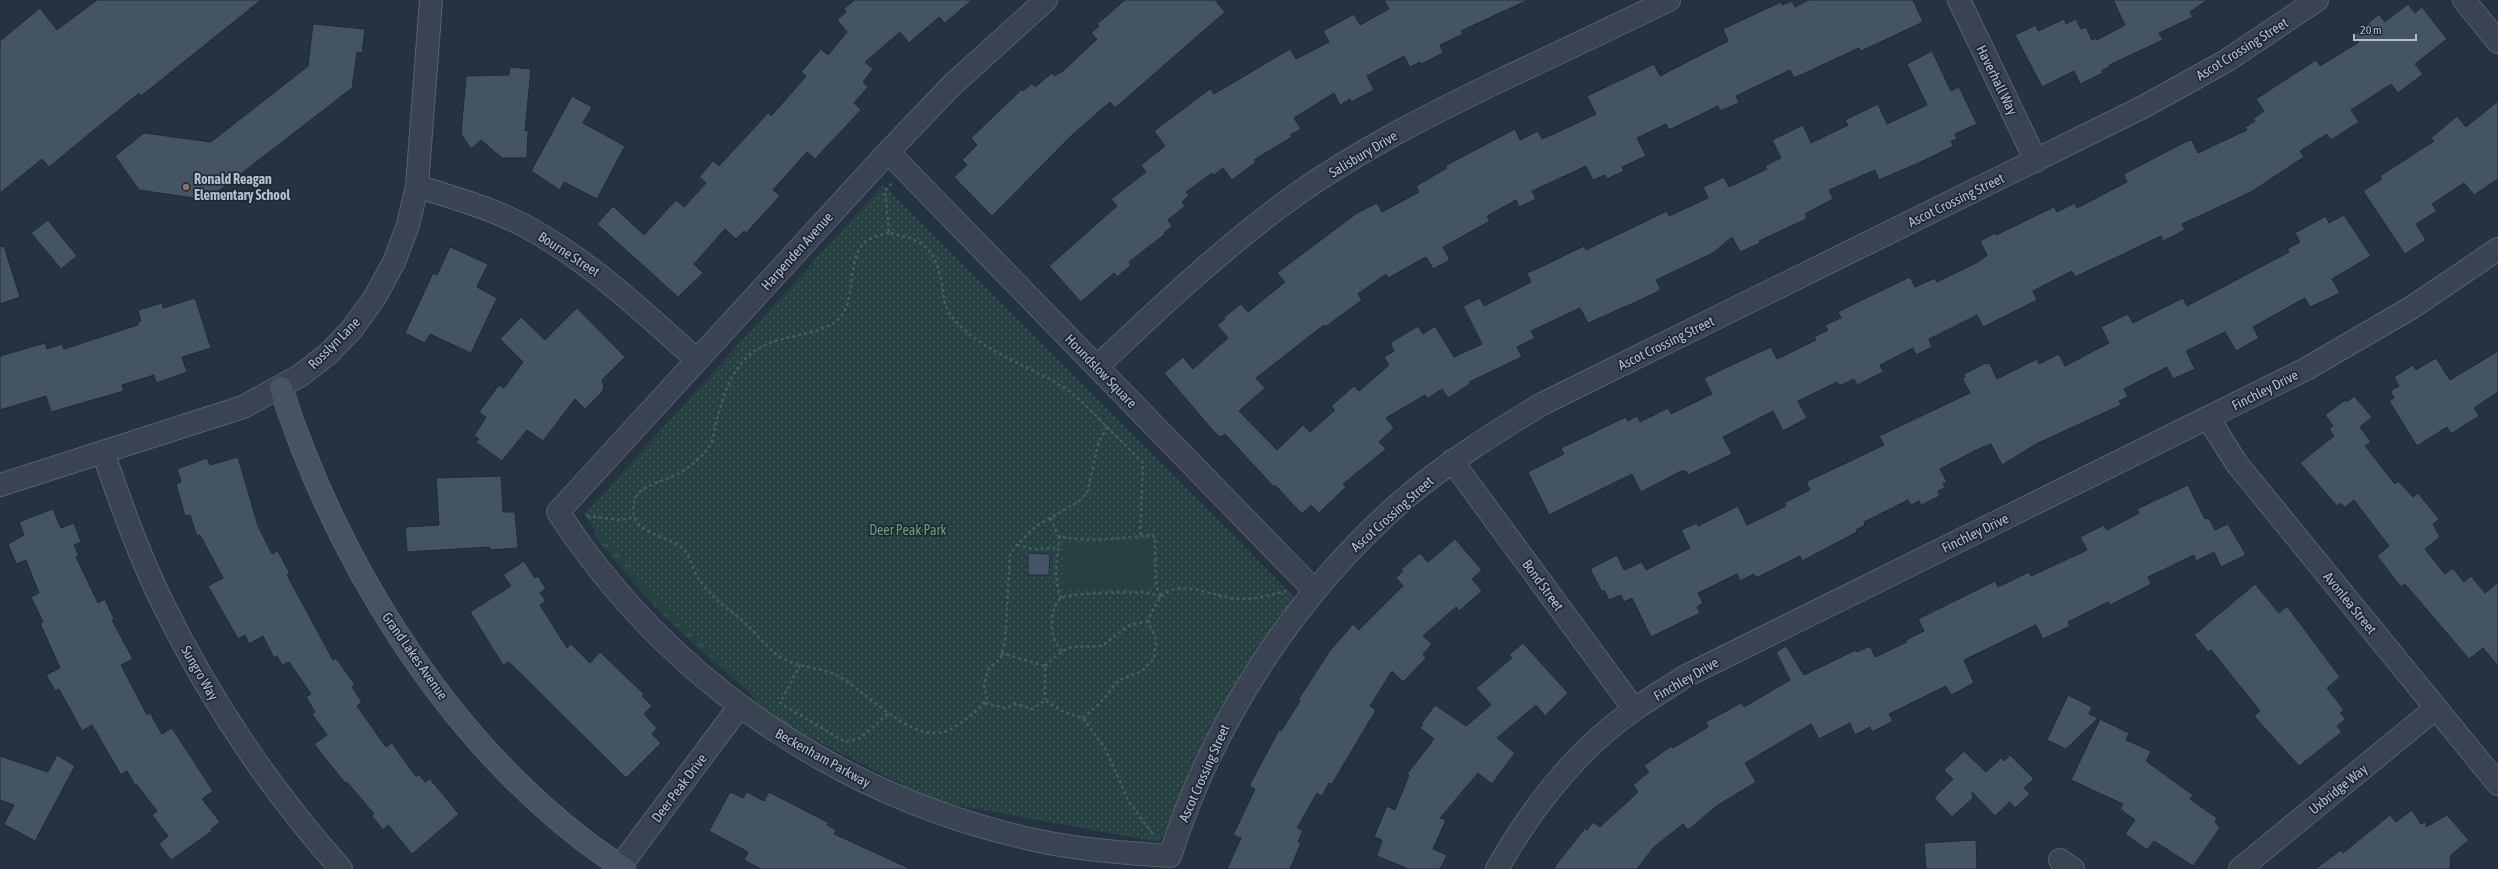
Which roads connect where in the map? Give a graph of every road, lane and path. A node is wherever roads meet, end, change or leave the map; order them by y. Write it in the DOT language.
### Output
graph roads {
  1 [pos="431,0"];
  2 [pos="1046,0"];
  3 [pos="1669,0"];
  4 [pos="1959,0"];
  5 [pos="2317,0"];
  6 [pos="2464,0"];
  7 [pos="2498,42"];
  8 [pos="888,152"];
  9 [pos="2036,161"];
  10 [pos="904,169"];
  11 [pos="417,186"];
  12 [pos="890,232"];
  13 [pos="2498,249"];
  14 [pos="697,360"];
  15 [pos="1097,367"];
  16 [pos="281,388"];
  17 [pos="2208,418"];
  18 [pos="1108,427"];
  19 [pos="103,452"];
  20 [pos="1452,461"];
  21 [pos="0,485"];
  22 [pos="558,512"];
  23 [pos="636,517"];
  24 [pos="1051,518"];
  25 [pos="1060,536"];
  26 [pos="1140,536"];
  27 [pos="1017,545"];
  28 [pos="1058,548"];
  29 [pos="1313,588"];
  30 [pos="1061,598"];
  31 [pos="1162,598"];
  32 [pos="1148,620"];
  33 [pos="1062,651"];
  34 [pos="1001,653"];
  35 [pos="800,664"];
  36 [pos="1045,666"];
  37 [pos="1045,700"];
  38 [pos="985,703"];
  39 [pos="740,707"];
  40 [pos="2436,708"];
  41 [pos="1634,709"];
  42 [pos="889,713"];
  43 [pos="1083,718"];
  44 [pos="2498,784"];
  45 [pos="1170,856"];
  46 [pos="621,868"];
  47 [pos="341,869"];
  48 [pos="1497,869"];
  49 [pos="2240,869"];
  1 -- 11 [label="street, Rosslyn Lane"];
  2 -- 8 [label="street, Harpenden Avenue"];
  3 -- 15 [label="street, Salisbury Drive"];
  4 -- 9 [label="street, Haverhall Way"];
  5 -- 9 [label="street, Ascot Crossing Street"];
  6 -- 7 [label="street"];
  8 -- 10 [label="street, Houndslow Square"];
  8 -- 14 [label="street, Harpenden Avenue"];
  9 -- 20 [label="street, Ascot Crossing Street"];
  10 -- 12 [label="path"];
  10 -- 15 [label="street, Houndslow Square"];
  11 -- 14 [label="street, Bourne Street"];
  11 -- 16 [label="street, Rosslyn Lane"];
  12 -- 18 [label="path"];
  12 -- 23 [label="path"];
  13 -- 17 [label="street, Finchley Drive"];
  14 -- 22 [label="street, Harpenden Avenue"];
  15 -- 29 [label="street, Houndslow Square"];
  16 -- 19 [label="street, Rosslyn Lane"];
  16 -- 46 [label="street, Grand Lakes Avenue"];
  17 -- 40 [label="street, Avonlea Street"];
  17 -- 41 [label="street, Finchley Drive"];
  18 -- 24 [label="path"];
  18 -- 26 [label="path"];
  19 -- 21 [label="street, Rosslyn Lane"];
  19 -- 47 [label="street, Sungro Way"];
  20 -- 29 [label="street, Ascot Crossing Street"];
  20 -- 41 [label="street, Bond Street"];
  22 -- 23 [label="path"];
  22 -- 39 [label="street, Beckenham Parkway"];
  23 -- 35 [label="path"];
  24 -- 25 [label="path"];
  24 -- 27 [label="path"];
  25 -- 26 [label="path"];
  25 -- 28 [label="path"];
  26 -- 31 [label="path"];
  27 -- 28 [label="path"];
  27 -- 34 [label="path"];
  28 -- 30 [label="path"];
  29 -- 31 [label="path"];
  29 -- 45 [label="street, Ascot Crossing Street"];
  30 -- 31 [label="path"];
  30 -- 33 [label="path"];
  31 -- 32 [label="path"];
  32 -- 33 [label="path"];
  32 -- 43 [label="path"];
  33 -- 36 [label="path"];
  34 -- 36 [label="path"];
  34 -- 38 [label="path"];
  35 -- 42 [label="path"];
  35 -- 42 [label="path"];
  36 -- 37 [label="path"];
  37 -- 38 [label="path"];
  37 -- 43 [label="path"];
  38 -- 42 [label="path"];
  39 -- 45 [label="street, Beckenham Parkway"];
  39 -- 46 [label="street, Deer Peak Drive"];
  40 -- 44 [label="street, Avonlea Street"];
  40 -- 49 [label="street, Uxbridge Way"];
  41 -- 48 [label="street, Finchley Drive"];
  43 -- 45 [label="path"];
}
